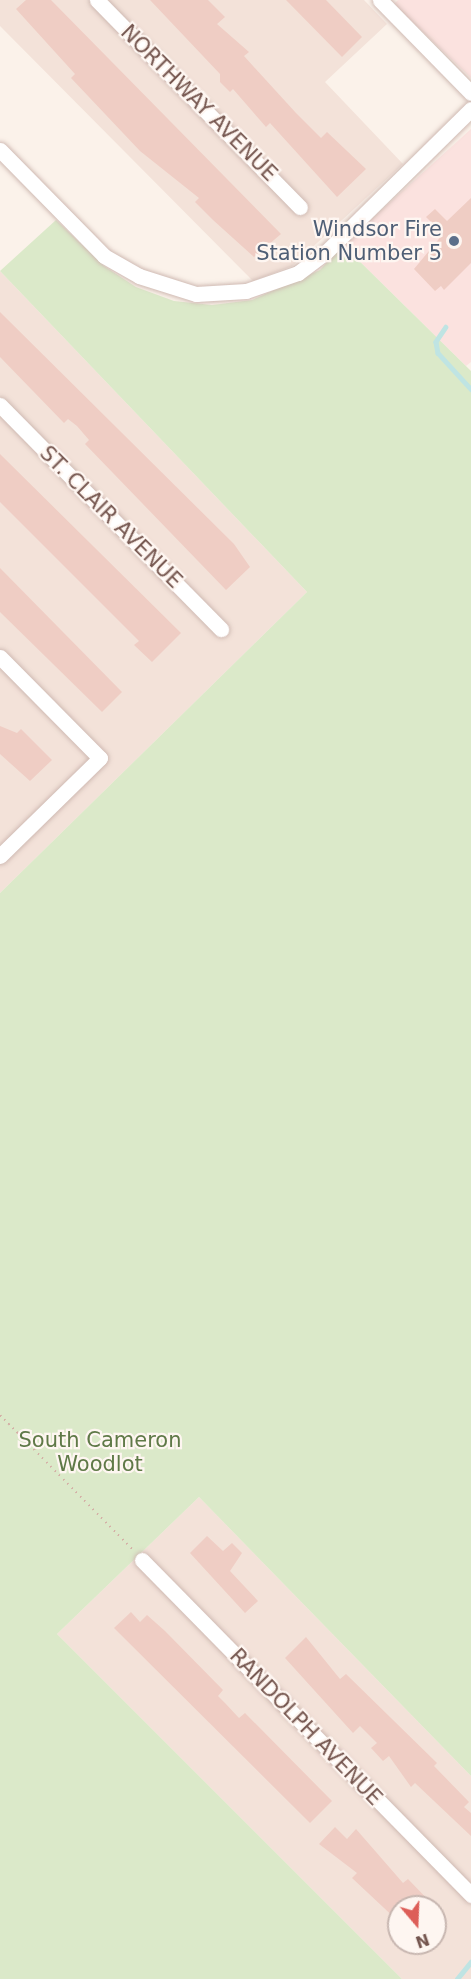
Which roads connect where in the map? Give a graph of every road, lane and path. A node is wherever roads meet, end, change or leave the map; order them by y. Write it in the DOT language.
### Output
graph roads {
  1 [pos="97,0"];
  2 [pos="380,0"];
  3 [pos="471,93"];
  4 [pos="471,109"];
  5 [pos="0,150"];
  6 [pos="300,207"];
  7 [pos="0,405"];
  8 [pos="221,630"];
  9 [pos="0,657"];
  10 [pos="0,856"];
  11 [pos="0,1415"];
  12 [pos="140,1557"];
  13 [pos="471,1895"];
  1 -- 6 [label="street, NORTHWAY AVENUE"];
  2 -- 3 [label="street"];
  4 -- 5 [label="street"];
  7 -- 8 [label="street, ST. CLAIR AVENUE"];
  9 -- 10 [label="street"];
  11 -- 12 [label="path"];
  12 -- 13 [label="street, RANDOLPH AVENUE"];
}
